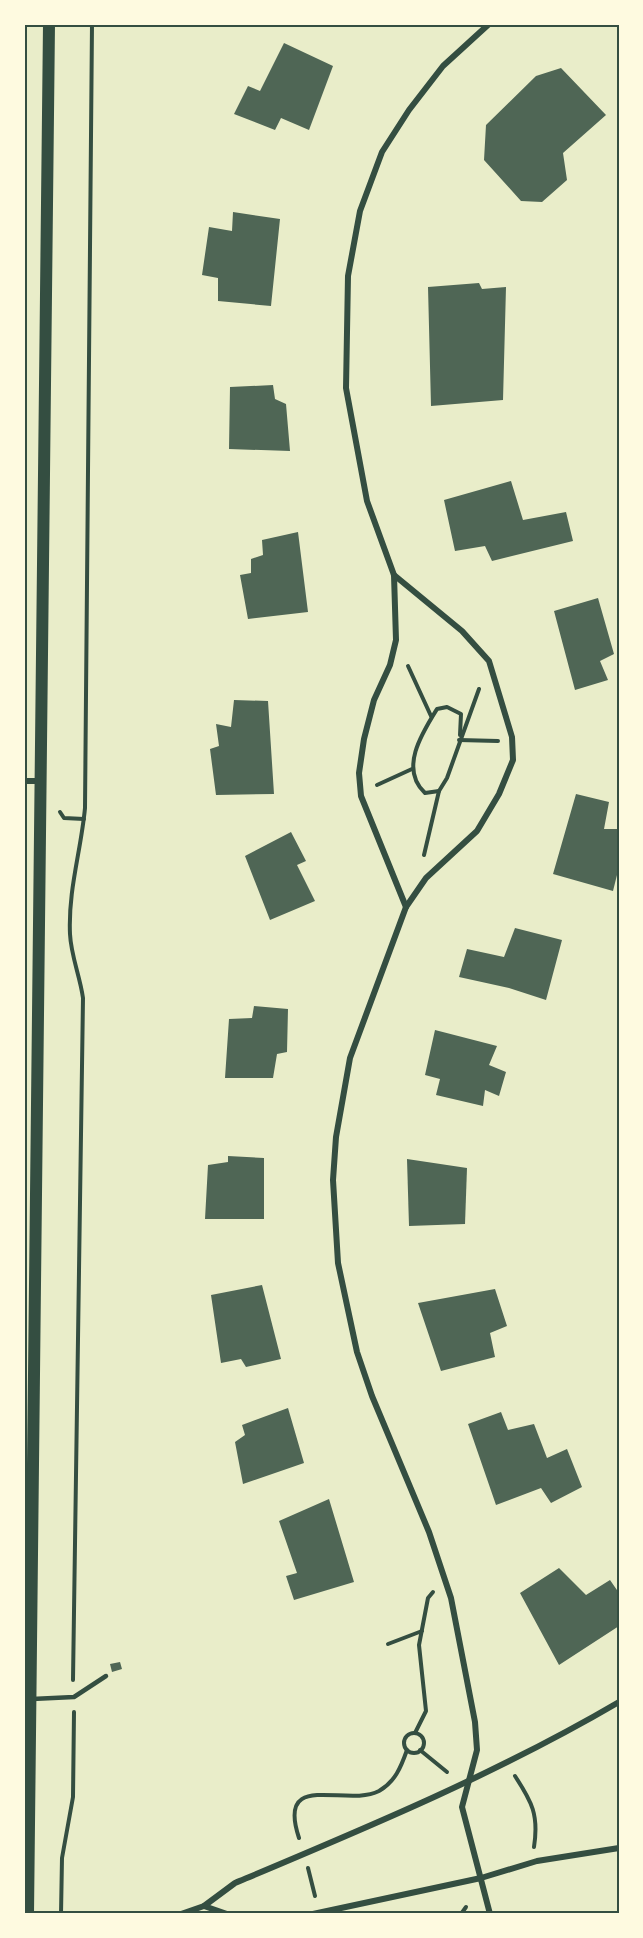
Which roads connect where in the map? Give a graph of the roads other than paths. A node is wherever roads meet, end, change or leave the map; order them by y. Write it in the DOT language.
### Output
graph roads {
  1 [pos="49,24"];
  2 [pos="489,24"];
  3 [pos="393,575"];
  4 [pos="24,781"];
  5 [pos="40,781"];
  6 [pos="406,907"];
  7 [pos="106,1676"];
  8 [pos="29,1699"];
  9 [pos="619,1702"];
  10 [pos="469,1782"];
  11 [pos="619,1848"];
  12 [pos="481,1878"];
  13 [pos="204,1906"];
  14 [pos="28,1914"];
  15 [pos="181,1914"];
  16 [pos="227,1914"];
  17 [pos="312,1914"];
  18 [pos="490,1914"];
  1 -- 5 [label="main road"];
  2 -- 3 [label="street"];
  3 -- 6 [label="street"];
  3 -- 6 [label="street"];
  4 -- 5 [label="street"];
  5 -- 8 [label="main road"];
  6 -- 10 [label="street"];
  7 -- 8 [label="lane"];
  8 -- 14 [label="main road"];
  9 -- 10 [label="street"];
  10 -- 12 [label="street"];
  10 -- 13 [label="street"];
  11 -- 12 [label="street"];
  12 -- 17 [label="street"];
  12 -- 18 [label="street"];
  13 -- 15 [label="street"];
  13 -- 16 [label="street"];
}
